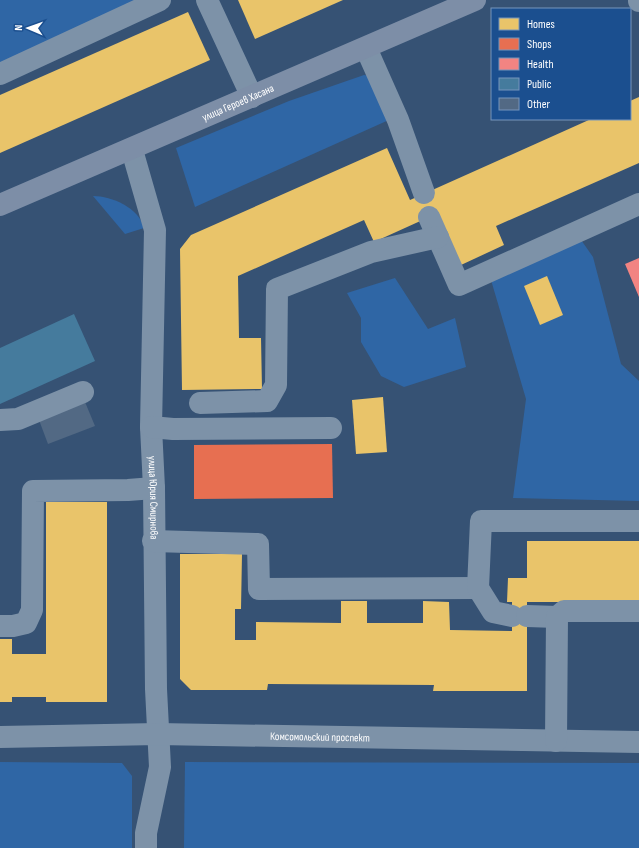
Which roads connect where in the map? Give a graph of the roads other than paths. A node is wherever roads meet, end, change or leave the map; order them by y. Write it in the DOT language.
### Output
graph roads {
  1 [pos="160,0"];
  2 [pos="206,0"];
  3 [pos="475,0"];
  4 [pos="366,48"];
  5 [pos="0,74"];
  6 [pos="252,97"];
  7 [pos="132,150"];
  8 [pos="424,194"];
  9 [pos="639,204"];
  10 [pos="0,205"];
  11 [pos="429,217"];
  12 [pos="438,237"];
  13 [pos="83,392"];
  14 [pos="200,403"];
  15 [pos="0,420"];
  16 [pos="151,427"];
  17 [pos="330,428"];
  18 [pos="154,488"];
  19 [pos="639,521"];
  20 [pos="153,541"];
  21 [pos="478,588"];
  22 [pos="639,611"];
  23 [pos="557,618"];
  24 [pos="0,626"];
  25 [pos="158,734"];
  26 [pos="0,737"];
  27 [pos="556,741"];
  28 [pos="639,742"];
  29 [pos="146,848"];
  1 -- 5 [label="street"];
  2 -- 6 [label="street"];
  3 -- 4 [label="main road, улица Героев Хасана"];
  4 -- 6 [label="main road, улица Героев Хасана"];
  4 -- 8 [label="street"];
  6 -- 7 [label="main road, улица Героев Хасана"];
  7 -- 10 [label="main road, улица Героев Хасана"];
  7 -- 16 [label="street, улица Юрия Смирнова"];
  9 -- 12 [label="street"];
  11 -- 12 [label="street"];
  12 -- 14 [label="street"];
  13 -- 15 [label="street"];
  16 -- 17 [label="street"];
  16 -- 18 [label="street, улица Юрия Смирнова"];
  18 -- 20 [label="street, улица Юрия Смирнова"];
  18 -- 24 [label="street"];
  19 -- 21 [label="street"];
  20 -- 21 [label="street"];
  20 -- 25 [label="street, улица Юрия Смирнова"];
  21 -- 23 [label="street"];
  22 -- 23 [label="street"];
  23 -- 27 [label="street"];
  25 -- 26 [label="street, Комсомольский проспект"];
  25 -- 27 [label="street, Комсомольский проспект"];
  25 -- 29 [label="street, улица Юрия Смирнова"];
  27 -- 28 [label="street, Комсомольский проспект"];
}
